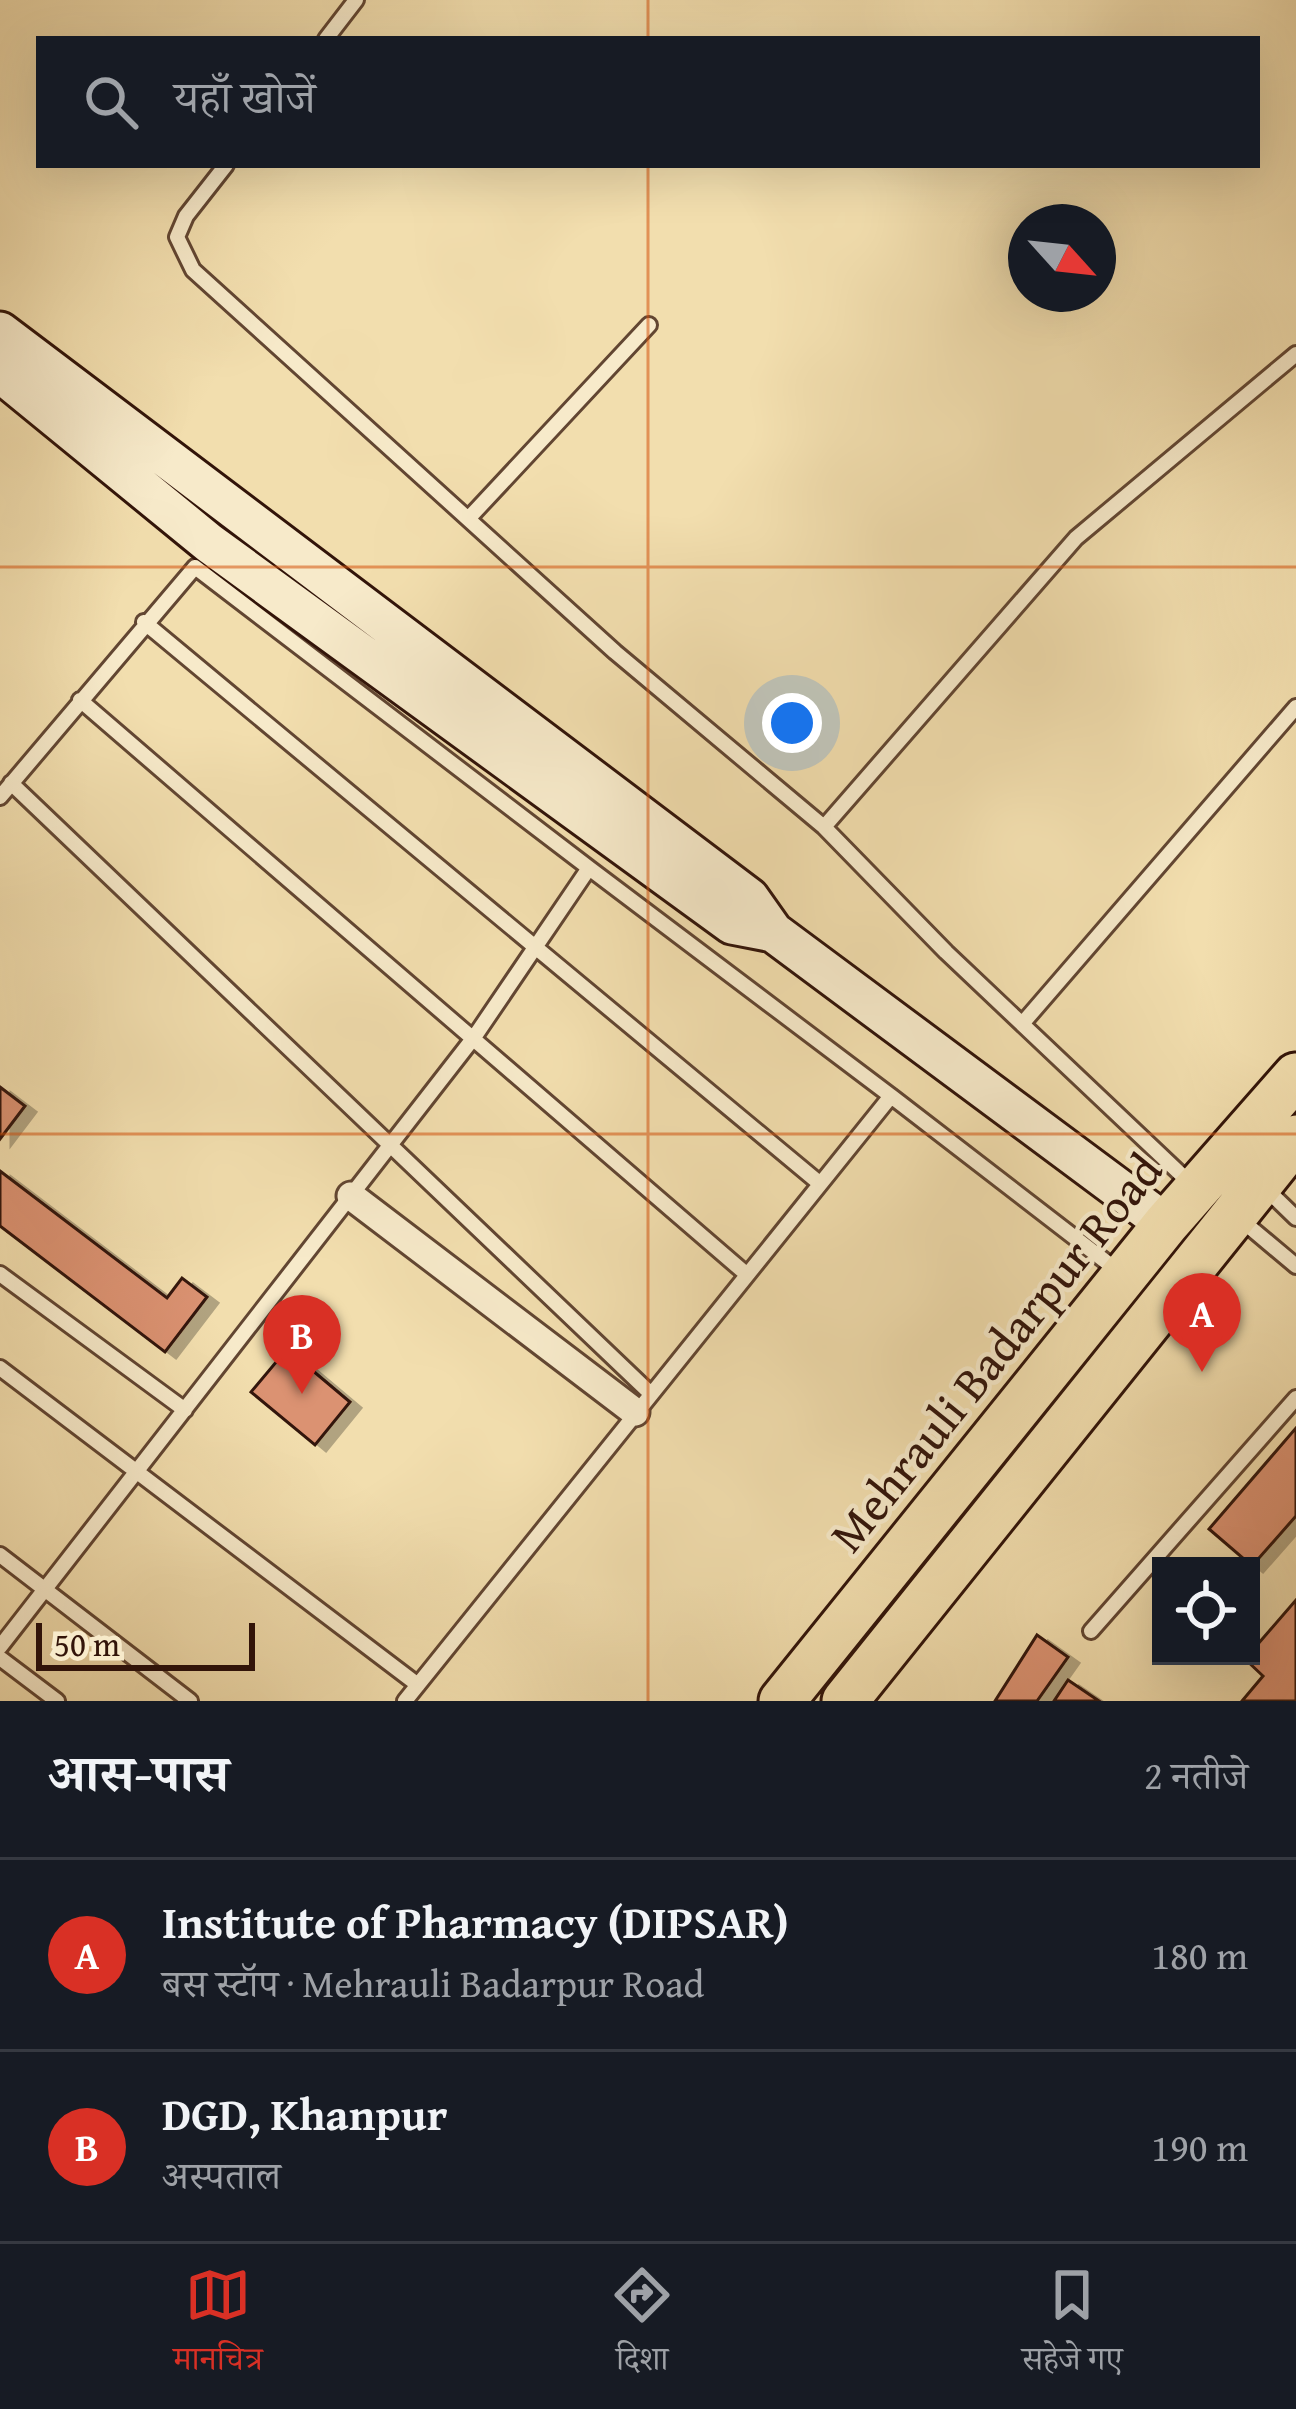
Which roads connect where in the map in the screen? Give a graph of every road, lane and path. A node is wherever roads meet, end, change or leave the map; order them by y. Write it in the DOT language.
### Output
graph roads {
  1 [pos="356,0"];
  2 [pos="328,36"];
  3 [pos="224,168"];
  4 [pos="649,325"];
  5 [pos="0,332"];
  6 [pos="1296,354"];
  7 [pos="0,372"];
  8 [pos="468,519"];
  9 [pos="144,622"];
  10 [pos="80,700"];
  11 [pos="1296,707"];
  12 [pos="11,783"];
  13 [pos="0,796"];
  14 [pos="824,827"];
  15 [pos="609,838"];
  16 [pos="534,951"];
  17 [pos="1022,1024"];
  18 [pos="475,1036"];
  19 [pos="1296,1076"];
  20 [pos="891,1096"];
  21 [pos="1296,1138"];
  22 [pos="390,1146"];
  23 [pos="818,1182"];
  24 [pos="1230,1195"];
  25 [pos="351,1196"];
  26 [pos="1296,1218"];
  27 [pos="1166,1224"];
  28 [pos="1296,1266"];
  29 [pos="745,1273"];
  30 [pos="0,1274"];
  31 [pos="1124,1276"];
  32 [pos="0,1368"];
  33 [pos="1296,1398"];
  34 [pos="642,1403"];
  35 [pos="184,1410"];
  36 [pos="138,1469"];
  37 [pos="0,1555"];
  38 [pos="42,1592"];
  39 [pos="1090,1630"];
  40 [pos="0,1647"];
  41 [pos="0,1658"];
  42 [pos="418,1685"];
  43 [pos="57,1701"];
  44 [pos="190,1701"];
  45 [pos="405,1701"];
  46 [pos="782,1701"];
  47 [pos="845,1701"];
  1 -- 2 [label="lane"];
  3 -- 8 [label="lane"];
  4 -- 8 [label="lane"];
  5 -- 15 [label="street"];
  6 -- 14 [label="lane"];
  7 -- 15 [label="street"];
  8 -- 14 [label="lane"];
  9 -- 10 [label="lane"];
  9 -- 15 [label="lane"];
  9 -- 16 [label="lane"];
  10 -- 12 [label="lane"];
  10 -- 18 [label="lane"];
  11 -- 17 [label="lane"];
  12 -- 13 [label="lane"];
  12 -- 22 [label="lane"];
  14 -- 17 [label="lane"];
  15 -- 16 [label="lane"];
  15 -- 20 [label="lane"];
  15 -- 27 [label="street"];
  16 -- 18 [label="lane"];
  16 -- 23 [label="lane"];
  17 -- 24 [label="lane"];
  18 -- 22 [label="lane"];
  18 -- 29 [label="lane"];
  19 -- 24 [label="main road, Mehrauli Badarpur Road"];
  20 -- 23 [label="lane"];
  20 -- 31 [label="lane"];
  21 -- 24 [label="main road, Mehrauli Badarpur Road"];
  22 -- 25 [label="lane"];
  22 -- 34 [label="lane"];
  23 -- 29 [label="lane"];
  24 -- 26 [label="lane"];
  24 -- 27 [label="main road, Mehrauli Badarpur Road"];
  24 -- 28 [label="lane"];
  24 -- 47 [label="main road, Mehrauli Badarpur Road"];
  25 -- 34 [label="street"];
  25 -- 35 [label="lane"];
  27 -- 31 [label="main road, Mehrauli Badarpur Road"];
  29 -- 34 [label="lane"];
  30 -- 35 [label="lane"];
  31 -- 46 [label="main road, Mehrauli Badarpur Road"];
  32 -- 36 [label="lane"];
  33 -- 39 [label="lane"];
  34 -- 42 [label="lane"];
  35 -- 36 [label="lane"];
  36 -- 38 [label="lane"];
  36 -- 42 [label="lane"];
  37 -- 38 [label="lane"];
  38 -- 40 [label="lane"];
  38 -- 44 [label="lane"];
  41 -- 43 [label="lane"];
  42 -- 45 [label="lane"];
}
